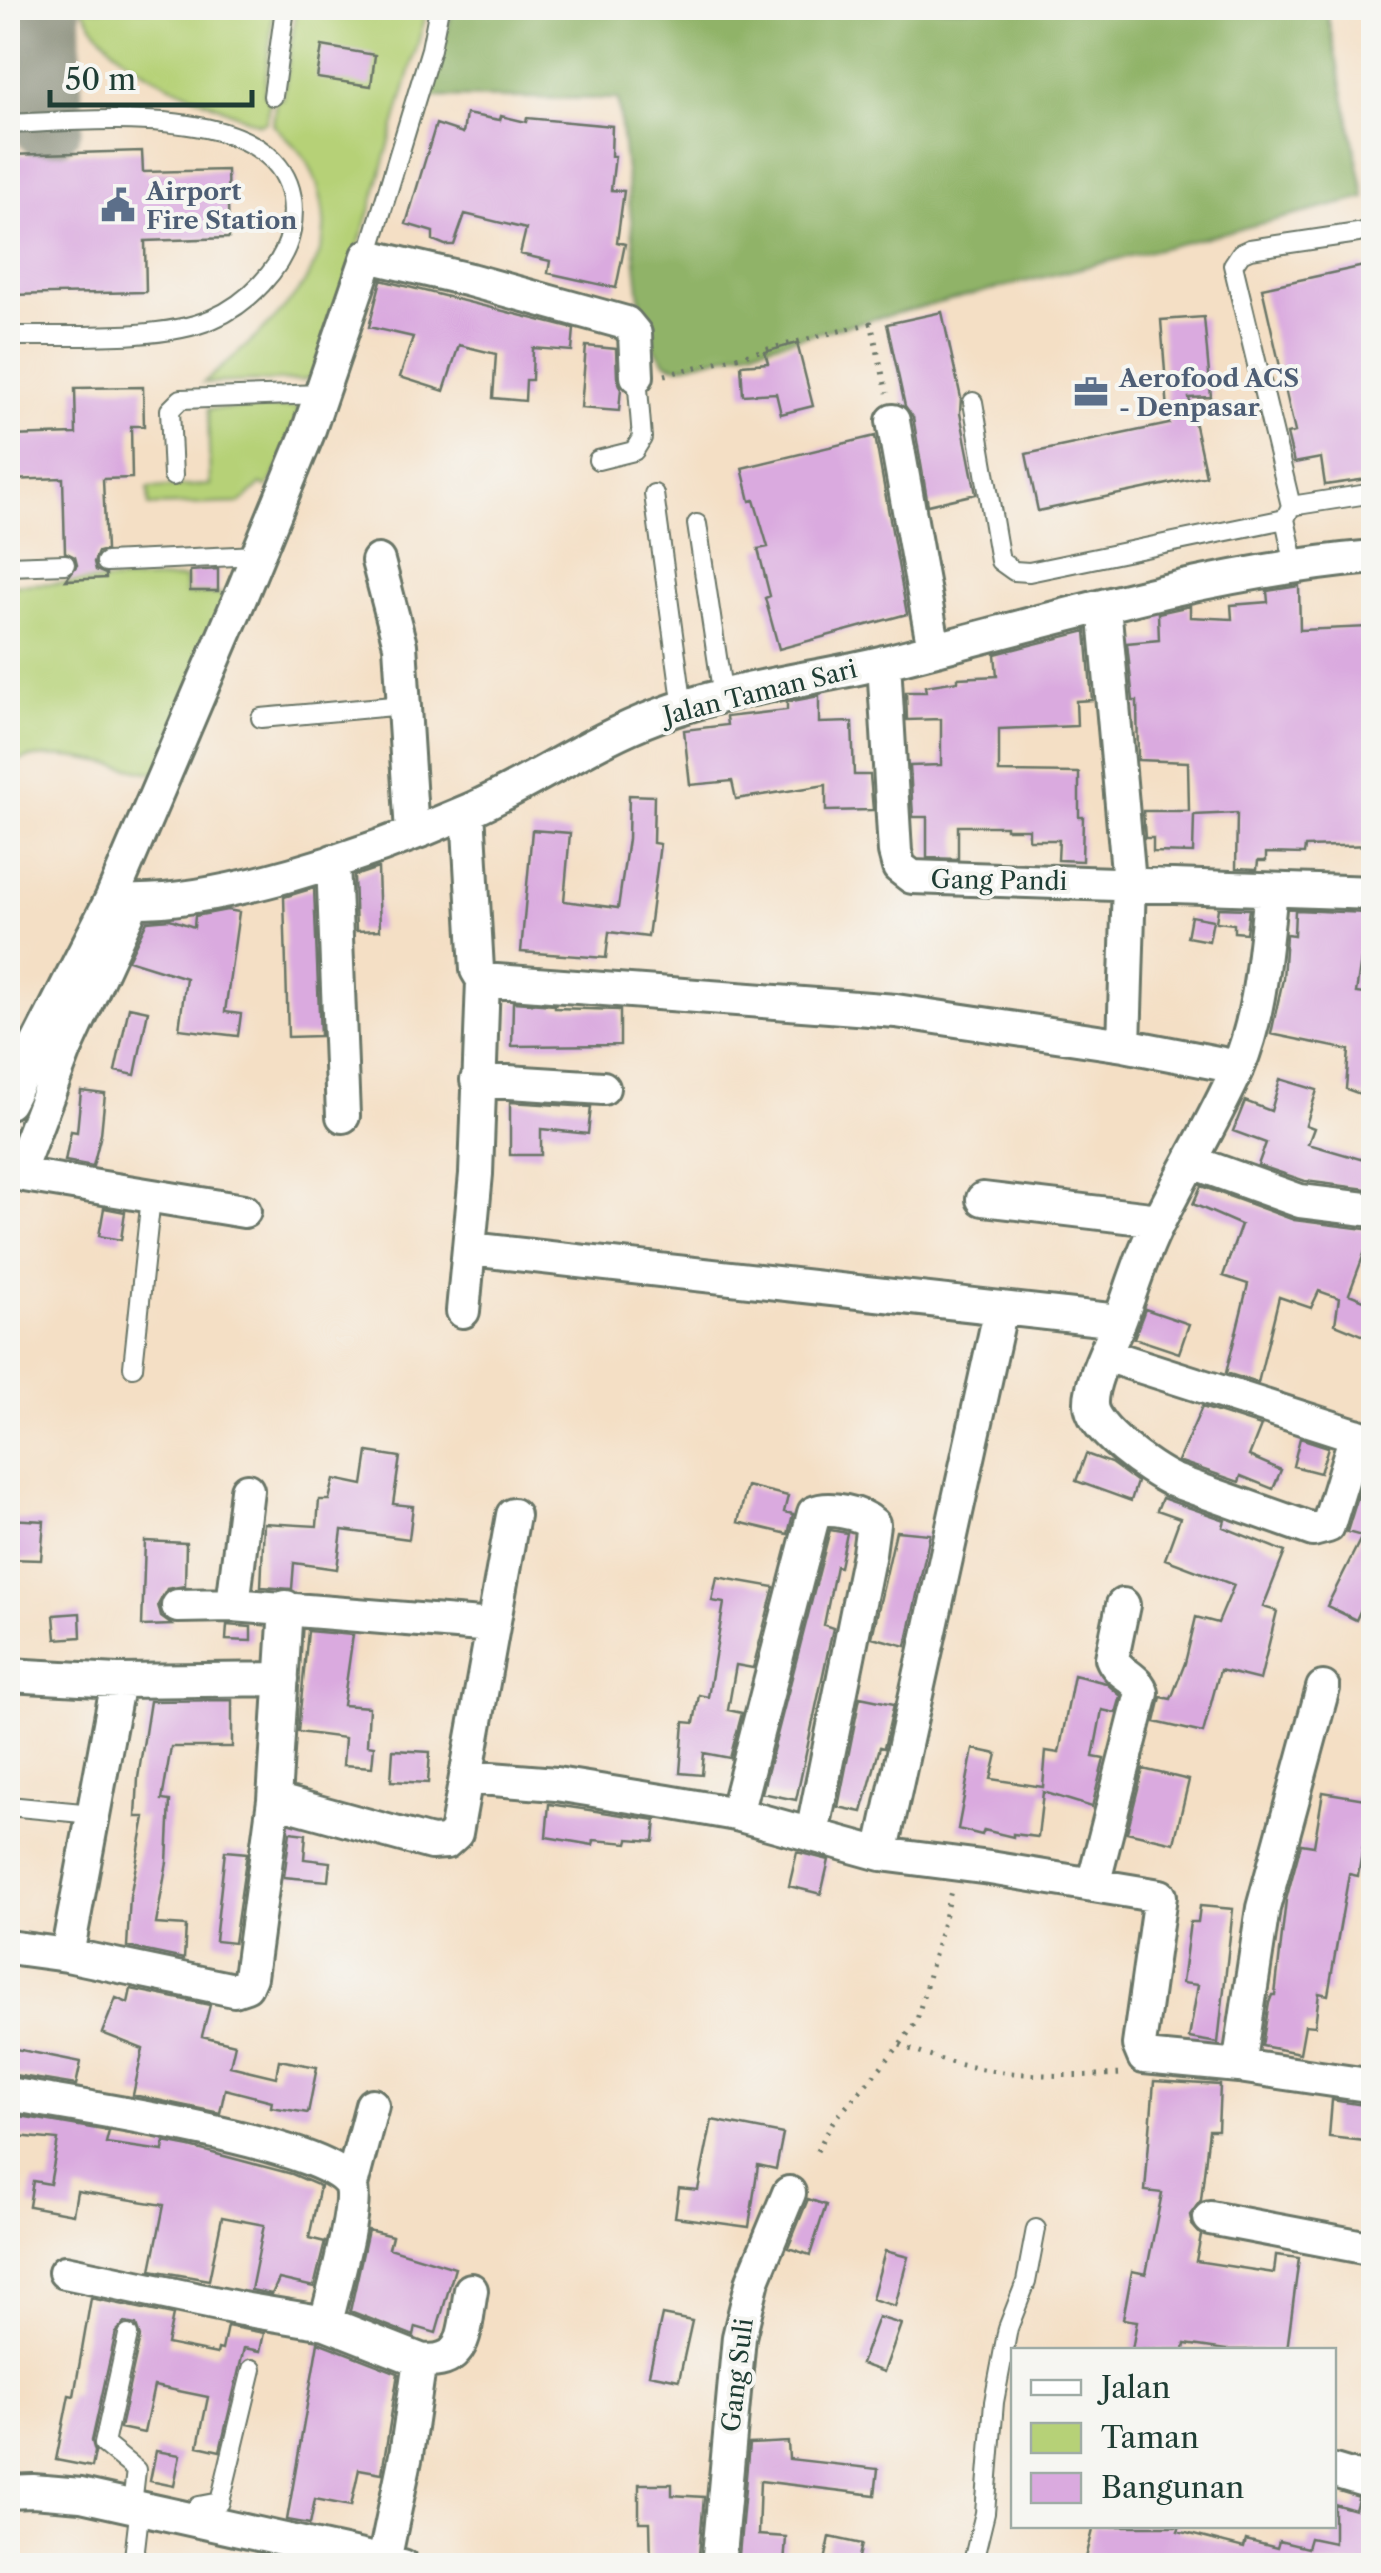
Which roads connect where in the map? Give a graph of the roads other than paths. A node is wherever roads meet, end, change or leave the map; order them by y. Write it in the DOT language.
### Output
graph roads {
  1 [pos="285,8"];
  2 [pos="439,8"];
  3 [pos="273,96"];
  4 [pos="8,124"];
  5 [pos="1358,232"];
  6 [pos="368,256"];
  7 [pos="8,336"];
  8 [pos="637,376"];
  9 [pos="321,394"];
  10 [pos="972,402"];
  11 [pos="893,421"];
  12 [pos="598,460"];
  13 [pos="173,476"];
  14 [pos="1374,493"];
  15 [pos="654,494"];
  16 [pos="1288,513"];
  17 [pos="697,524"];
  18 [pos="258,555"];
  19 [pos="1374,557"];
  20 [pos="378,560"];
  21 [pos="106,562"];
  22 [pos="66,564"];
  23 [pos="8,566"];
  24 [pos="1295,566"];
  25 [pos="1104,606"];
  26 [pos="934,649"];
  27 [pos="884,662"];
  28 [pos="723,698"];
  29 [pos="404,704"];
  30 [pos="683,708"];
  31 [pos="261,718"];
  32 [pos="468,811"];
  33 [pos="412,833"];
  34 [pos="333,861"];
  35 [pos="1129,882"];
  36 [pos="1270,891"];
  37 [pos="1374,893"];
  38 [pos="122,901"];
  39 [pos="484,980"];
  40 [pos="1124,1045"];
  41 [pos="1238,1066"];
  42 [pos="477,1080"];
  43 [pos="603,1088"];
  44 [pos="8,1102"];
  45 [pos="344,1116"];
  46 [pos="1192,1162"];
  47 [pos="151,1197"];
  48 [pos="983,1199"];
  49 [pos="244,1210"];
  50 [pos="1374,1210"];
  51 [pos="1158,1220"];
  52 [pos="470,1249"];
  53 [pos="1001,1308"];
  54 [pos="463,1311"];
  55 [pos="1119,1321"];
  56 [pos="1105,1355"];
  57 [pos="134,1367"];
  58 [pos="1365,1438"];
  59 [pos="247,1490"];
  60 [pos="513,1515"];
  61 [pos="233,1605"];
  62 [pos="1123,1605"];
  63 [pos="178,1606"];
  64 [pos="286,1607"];
  65 [pos="493,1626"];
  66 [pos="8,1675"];
  67 [pos="282,1679"];
  68 [pos="118,1681"];
  69 [pos="1324,1688"];
  70 [pos="466,1777"];
  71 [pos="274,1800"];
  72 [pos="8,1806"];
  73 [pos="93,1814"];
  74 [pos="736,1814"];
  75 [pos="812,1834"];
  76 [pos="881,1854"];
  77 [pos="1093,1885"];
  78 [pos="8,1946"];
  79 [pos="67,1955"];
  80 [pos="1238,2066"];
  81 [pos="1374,2086"];
  82 [pos="8,2094"];
  83 [pos="372,2105"];
  84 [pos="351,2186"];
  85 [pos="789,2193"];
  86 [pos="1210,2218"];
  87 [pos="1036,2229"];
  88 [pos="1374,2249"];
  89 [pos="64,2272"];
  90 [pos="472,2290"];
  91 [pos="326,2322"];
  92 [pos="128,2335"];
  93 [pos="420,2360"];
  94 [pos="252,2369"];
  95 [pos="1336,2472"];
  96 [pos="1374,2484"];
  97 [pos="8,2492"];
  98 [pos="136,2505"];
  99 [pos="196,2519"];
  100 [pos="390,2565"];
  101 [pos="133,2566"];
  102 [pos="718,2566"];
  103 [pos="972,2566"];
  1 -- 3 [label="lane"];
  2 -- 6 [label="lane"];
  4 -- 7 [label="lane"];
  5 -- 16 [label="lane"];
  6 -- 8 [label="street"];
  6 -- 9 [label="street"];
  8 -- 12 [label="lane"];
  9 -- 13 [label="lane"];
  9 -- 18 [label="street"];
  10 -- 16 [label="lane"];
  11 -- 26 [label="street"];
  14 -- 16 [label="lane"];
  15 -- 30 [label="lane"];
  16 -- 24 [label="lane"];
  17 -- 28 [label="lane"];
  18 -- 21 [label="lane"];
  18 -- 38 [label="street"];
  19 -- 24 [label="street, Jalan Taman Sari"];
  20 -- 29 [label="street"];
  22 -- 23 [label="lane"];
  24 -- 25 [label="street, Jalan Taman Sari"];
  25 -- 26 [label="street, Jalan Taman Sari"];
  25 -- 35 [label="street"];
  26 -- 27 [label="street, Jalan Taman Sari"];
  27 -- 28 [label="street, Jalan Taman Sari"];
  27 -- 35 [label="street, Gang Pandi"];
  28 -- 30 [label="street, Jalan Taman Sari"];
  29 -- 31 [label="lane"];
  29 -- 33 [label="street"];
  30 -- 32 [label="street, Jalan Taman Sari"];
  32 -- 33 [label="street, Jalan Taman Sari"];
  32 -- 39 [label="street"];
  33 -- 34 [label="street, Jalan Taman Sari"];
  34 -- 38 [label="street, Jalan Taman Sari"];
  34 -- 45 [label="street"];
  35 -- 36 [label="street"];
  35 -- 40 [label="street"];
  36 -- 37 [label="street"];
  36 -- 41 [label="street"];
  38 -- 44 [label="street"];
  38 -- 47 [label="street"];
  39 -- 40 [label="street"];
  39 -- 42 [label="street"];
  40 -- 41 [label="street"];
  41 -- 46 [label="street"];
  42 -- 43 [label="street"];
  42 -- 52 [label="street"];
  46 -- 50 [label="street"];
  46 -- 51 [label="street"];
  47 -- 49 [label="street"];
  47 -- 57 [label="lane"];
  48 -- 51 [label="street"];
  51 -- 55 [label="street"];
  52 -- 53 [label="street"];
  52 -- 54 [label="street"];
  53 -- 55 [label="street"];
  53 -- 76 [label="street"];
  55 -- 56 [label="street"];
  56 -- 58 [label="street"];
  56 -- 58 [label="street"];
  59 -- 61 [label="street"];
  60 -- 65 [label="street"];
  61 -- 63 [label="street"];
  61 -- 64 [label="street"];
  62 -- 77 [label="street"];
  64 -- 65 [label="street"];
  64 -- 67 [label="street"];
  65 -- 70 [label="street"];
  66 -- 68 [label="street"];
  67 -- 68 [label="street"];
  67 -- 71 [label="street"];
  68 -- 73 [label="street"];
  69 -- 80 [label="street"];
  70 -- 71 [label="street"];
  70 -- 74 [label="street"];
  71 -- 79 [label="street"];
  72 -- 73 [label="lane"];
  73 -- 79 [label="street"];
  74 -- 75 [label="street"];
  74 -- 75 [label="street"];
  75 -- 76 [label="street"];
  76 -- 77 [label="street"];
  77 -- 80 [label="street"];
  78 -- 79 [label="street"];
  80 -- 81 [label="street"];
  82 -- 84 [label="street"];
  83 -- 84 [label="street"];
  84 -- 91 [label="street"];
  85 -- 102 [label="street, Gang Suli"];
  86 -- 88 [label="street"];
  87 -- 103 [label="lane"];
  89 -- 91 [label="street"];
  90 -- 93 [label="street"];
  91 -- 93 [label="street"];
  92 -- 98 [label="lane"];
  93 -- 100 [label="street"];
  94 -- 99 [label="lane"];
  95 -- 96 [label="street"];
  97 -- 98 [label="street"];
  98 -- 99 [label="street"];
  98 -- 101 [label="lane"];
  99 -- 100 [label="street"];
}
